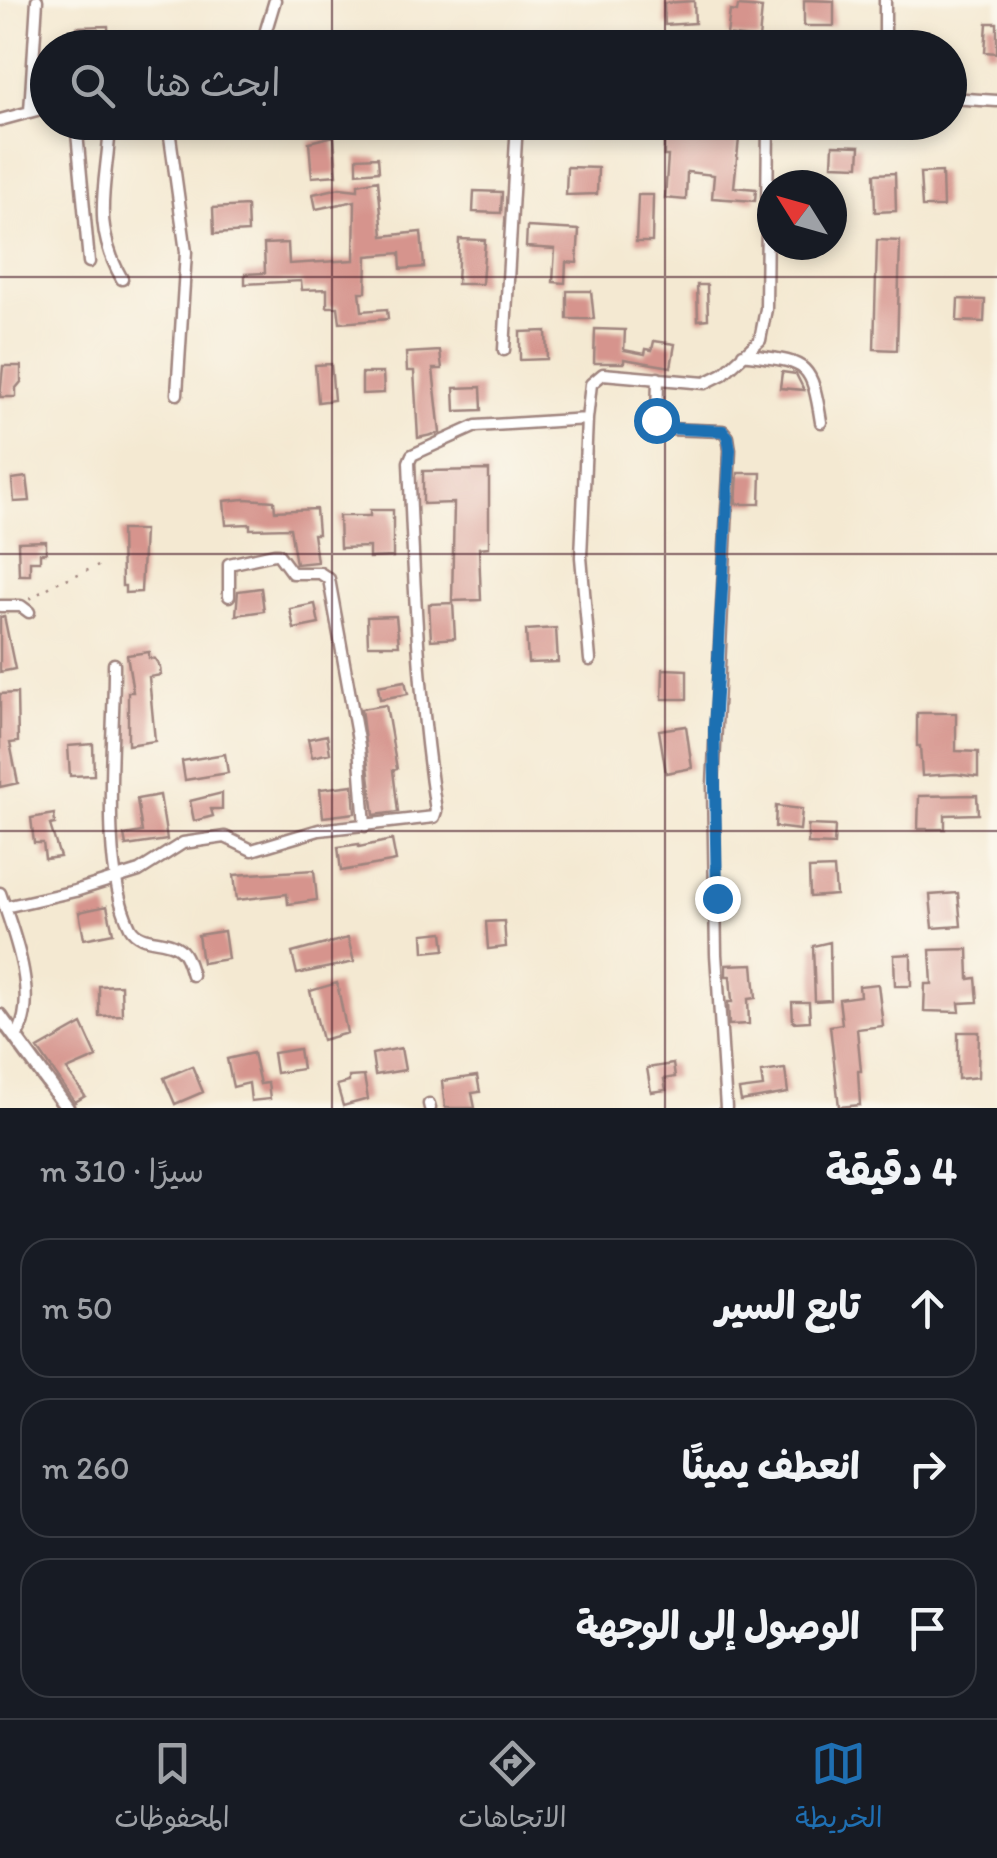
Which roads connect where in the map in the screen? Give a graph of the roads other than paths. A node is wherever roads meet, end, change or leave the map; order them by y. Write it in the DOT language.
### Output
graph roads {
  1 [pos="37,0"];
  2 [pos="276,0"];
  3 [pos="886,0"];
  4 [pos="35,30"];
  5 [pos="266,30"];
  6 [pos="885,30"];
  7 [pos="967,99"];
  8 [pos="997,101"];
  9 [pos="30,111"];
  10 [pos="0,120"];
  11 [pos="78,140"];
  12 [pos="109,140"];
  13 [pos="170,140"];
  14 [pos="516,140"];
  15 [pos="768,140"];
  16 [pos="90,262"];
  17 [pos="122,279"];
  18 [pos="504,350"];
  19 [pos="744,354"];
  20 [pos="658,378"];
  21 [pos="177,394"];
  22 [pos="587,419"];
  23 [pos="820,422"];
  24 [pos="229,596"];
  25 [pos="0,606"];
  26 [pos="25,609"];
  27 [pos="590,660"];
  28 [pos="114,664"];
  29 [pos="365,826"];
  30 [pos="116,878"];
  31 [pos="0,893"];
  32 [pos="5,907"];
  33 [pos="192,975"];
  34 [pos="0,1016"];
  35 [pos="16,1036"];
  36 [pos="67,1108"];
  37 [pos="726,1108"];
  1 -- 4 [label="street"];
  2 -- 5 [label="street"];
  3 -- 6 [label="street"];
  7 -- 8 [label="street"];
  9 -- 10 [label="street"];
  11 -- 16 [label="street"];
  12 -- 17 [label="street"];
  13 -- 21 [label="street"];
  14 -- 18 [label="street"];
  15 -- 19 [label="street"];
  19 -- 20 [label="street"];
  19 -- 23 [label="street"];
  20 -- 22 [label="street"];
  20 -- 37 [label="street"];
  22 -- 27 [label="street"];
  22 -- 29 [label="street"];
  24 -- 29 [label="street"];
  25 -- 26 [label="street"];
  28 -- 30 [label="street"];
  29 -- 30 [label="street"];
  30 -- 32 [label="street"];
  30 -- 33 [label="street"];
  31 -- 32 [label="street"];
  32 -- 35 [label="street"];
  34 -- 35 [label="street"];
  35 -- 36 [label="street"];
}
